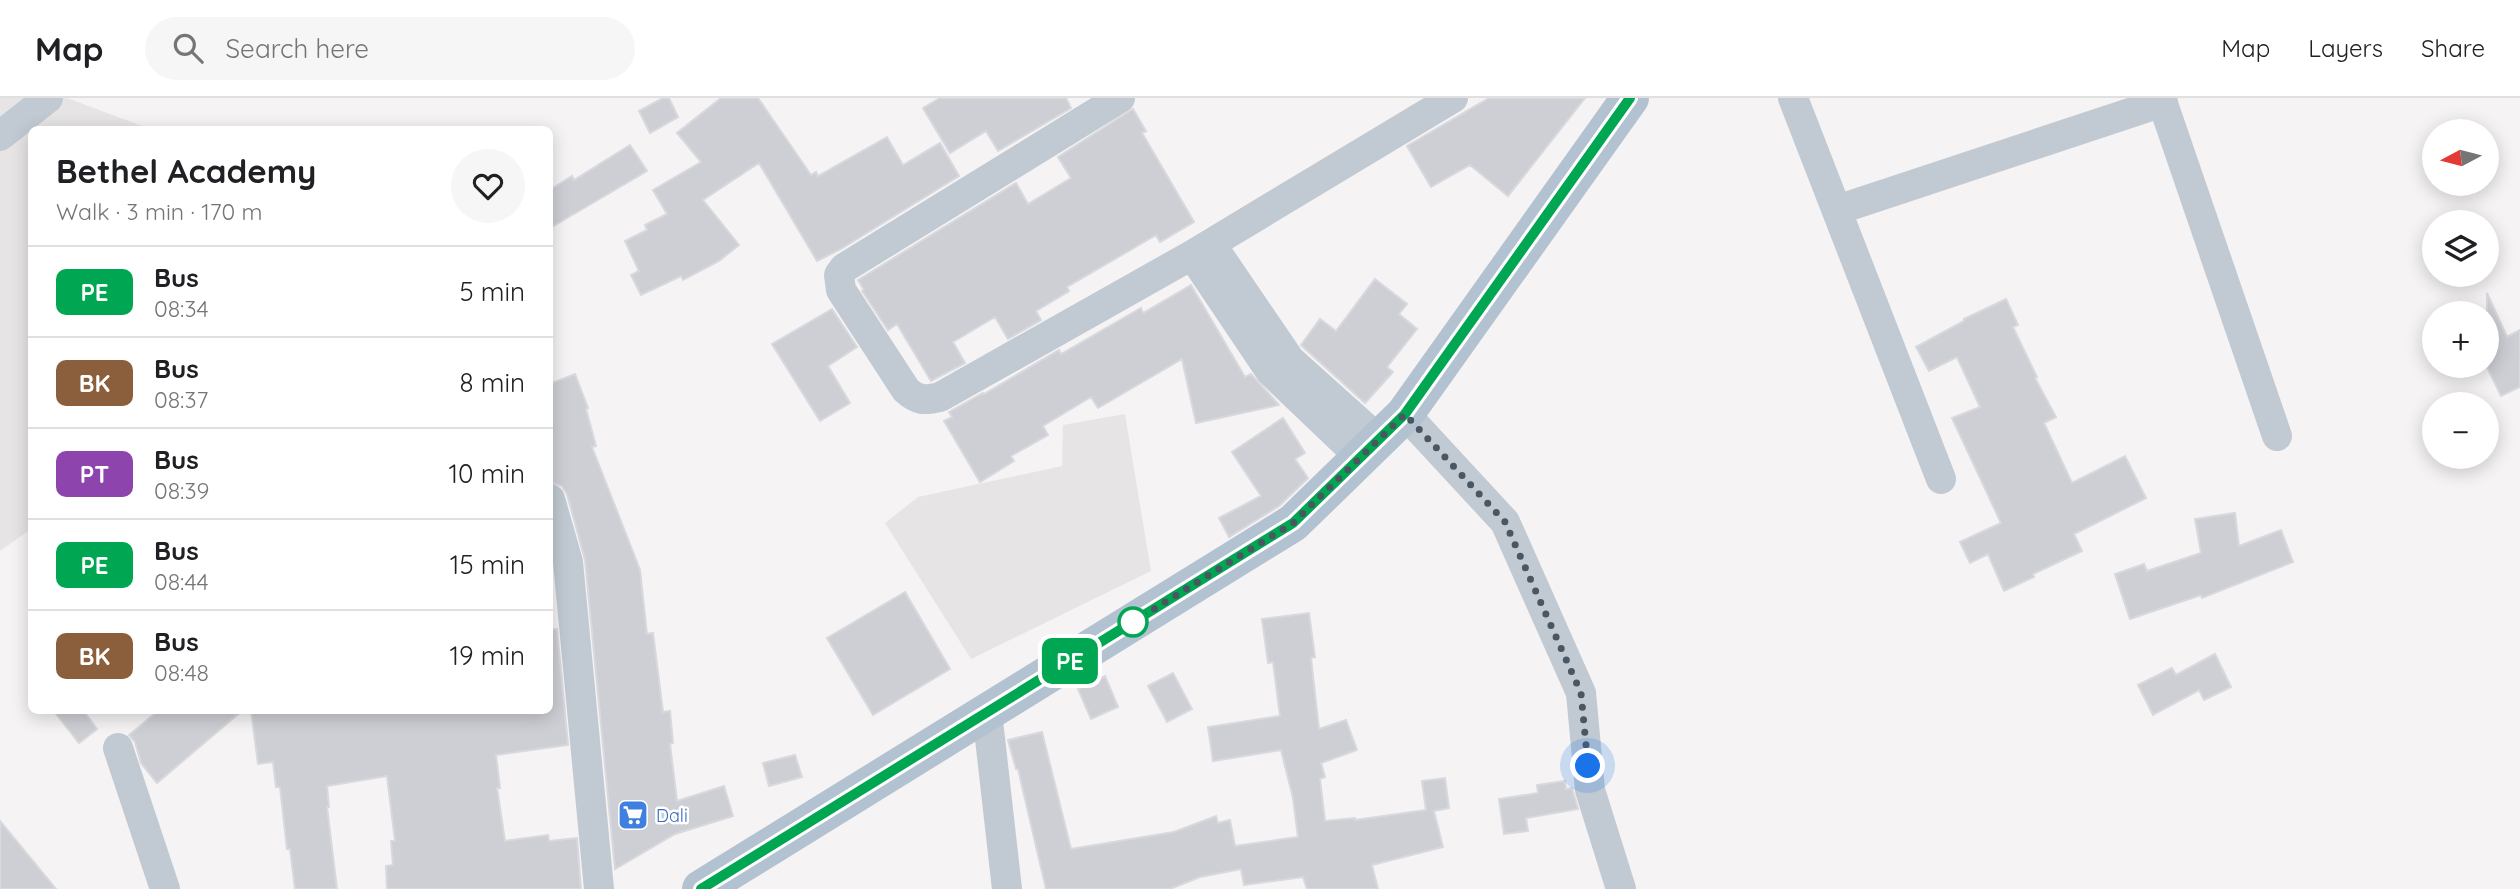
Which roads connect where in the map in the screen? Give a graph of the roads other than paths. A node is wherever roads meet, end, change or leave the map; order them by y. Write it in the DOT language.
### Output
graph roads {
  1 [pos="48,98"];
  2 [pos="1120,98"];
  3 [pos="1453,98"];
  4 [pos="1630,98"];
  5 [pos="1793,98"];
  6 [pos="2162,100"];
  7 [pos="0,136"];
  8 [pos="1837,210"];
  9 [pos="1202,250"];
  10 [pos="1381,436"];
  11 [pos="2277,436"];
  12 [pos="1941,479"];
  13 [pos="553,510"];
  14 [pos="987,712"];
  15 [pos="118,748"];
  16 [pos="722,883"];
  17 [pos="150,885"];
  18 [pos="599,889"];
  19 [pos="1007,889"];
  20 [pos="1621,889"];
  1 -- 7 [label="street"];
  2 -- 9 [label="street"];
  3 -- 9 [label="street"];
  4 -- 10 [label="main road"];
  5 -- 8 [label="street"];
  6 -- 8 [label="street"];
  6 -- 11 [label="street"];
  8 -- 12 [label="street"];
  9 -- 10 [label="street"];
  10 -- 14 [label="main road"];
  10 -- 20 [label="street"];
  13 -- 18 [label="street"];
  14 -- 16 [label="main road"];
  14 -- 19 [label="street"];
  15 -- 17 [label="street"];
}
